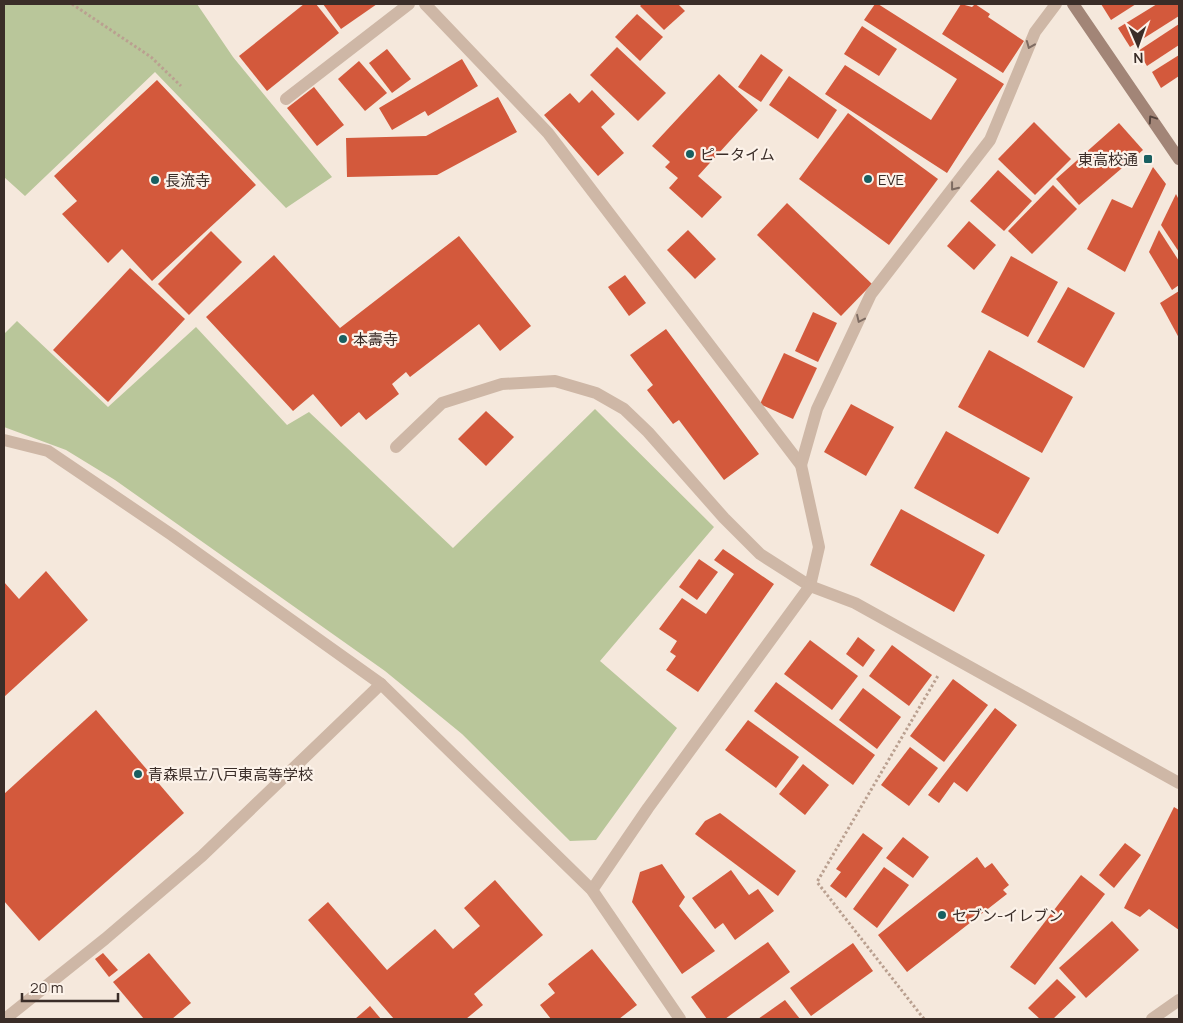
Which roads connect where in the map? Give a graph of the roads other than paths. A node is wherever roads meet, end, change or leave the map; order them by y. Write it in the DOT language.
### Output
graph roads {
  1 [pos="409,4"];
  2 [pos="425,4"];
  3 [pos="1056,4"];
  4 [pos="1073,4"];
  5 [pos="286,99"];
  6 [pos="1179,159"];
  7 [pos="4,440"];
  8 [pos="396,447"];
  9 [pos="802,465"];
  10 [pos="810,586"];
  11 [pos="381,684"];
  12 [pos="1179,783"];
  13 [pos="592,890"];
  14 [pos="1179,1000"];
  15 [pos="5,1019"];
  16 [pos="680,1019"];
  17 [pos="1152,1019"];
  1 -- 5 [label="street"];
  2 -- 9 [label="street"];
  3 -- 9 [label="street, one-way"];
  6 -- 4 [label="main road, one-way"];
  7 -- 11 [label="street"];
  8 -- 10 [label="street"];
  9 -- 10 [label="street"];
  10 -- 12 [label="street"];
  10 -- 13 [label="street"];
  11 -- 13 [label="street"];
  11 -- 15 [label="street"];
  13 -- 16 [label="street"];
  14 -- 17 [label="street"];
}
